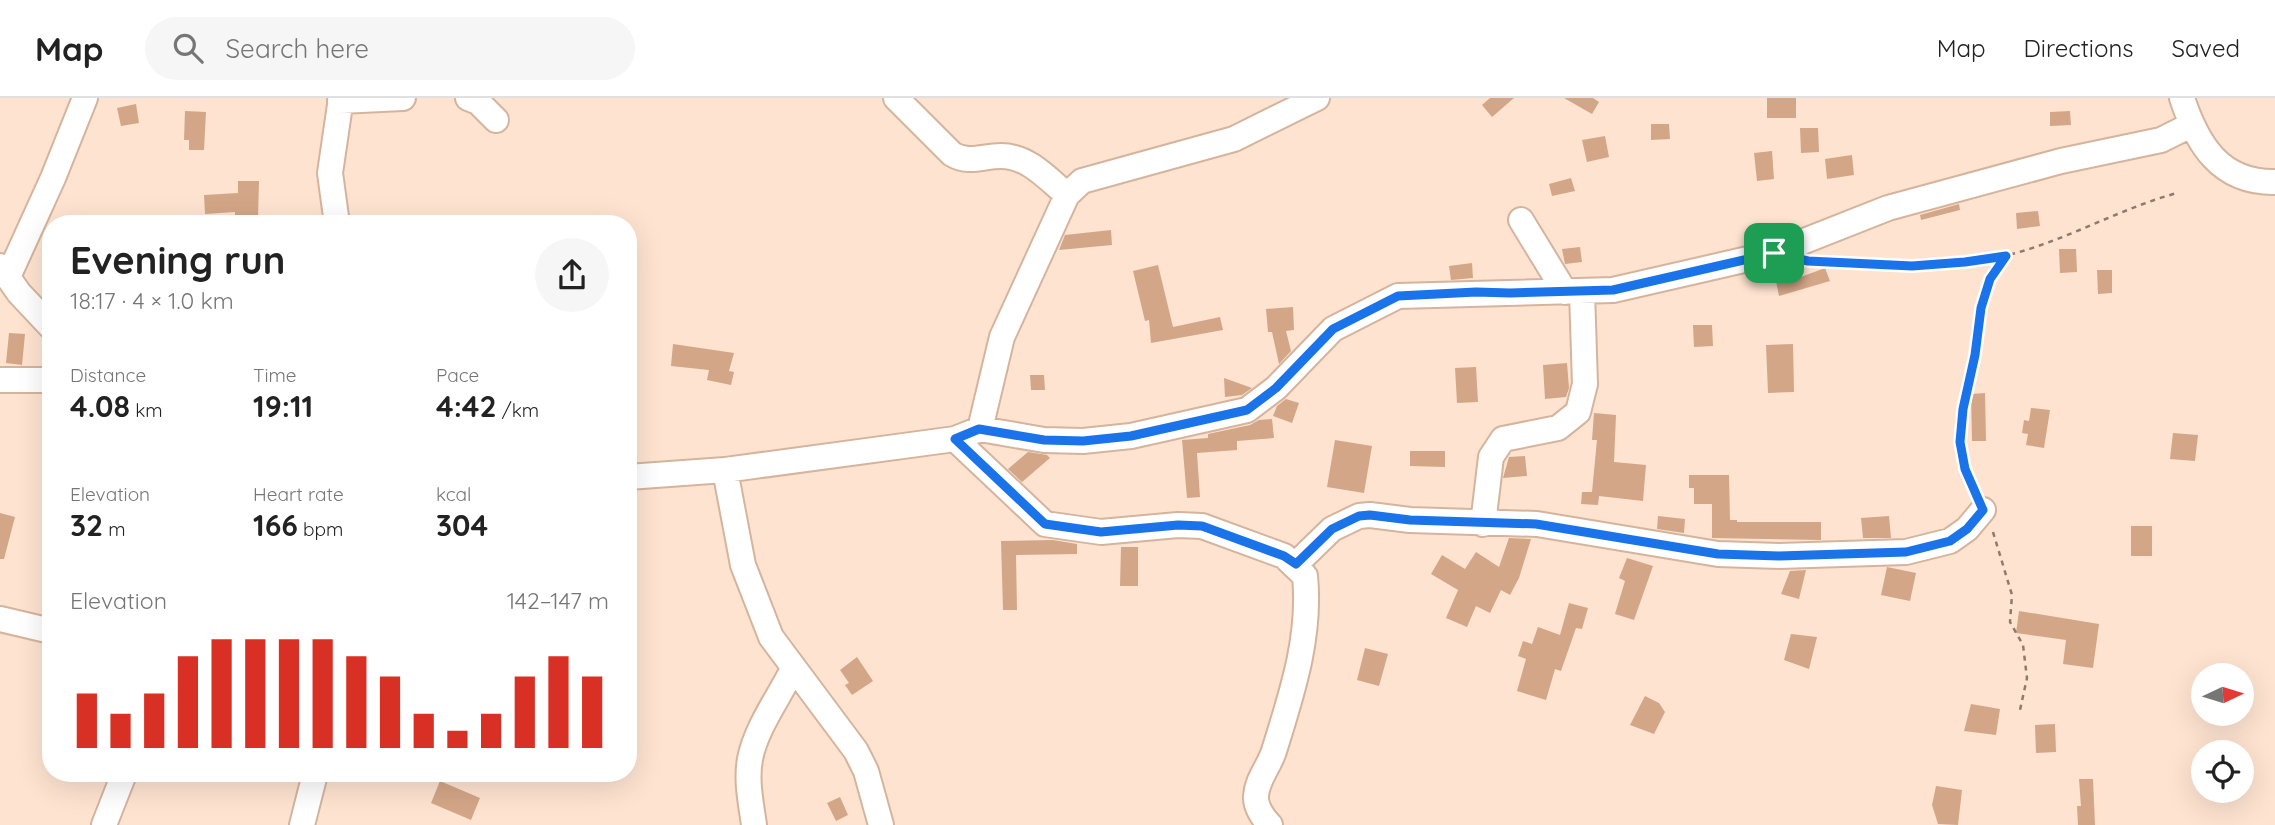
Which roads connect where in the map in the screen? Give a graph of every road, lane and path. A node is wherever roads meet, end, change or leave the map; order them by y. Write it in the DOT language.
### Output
graph roads {
  1 [pos="85,98"];
  2 [pos="403,98"];
  3 [pos="468,98"];
  4 [pos="896,98"];
  5 [pos="1317,98"];
  6 [pos="2182,98"];
  7 [pos="340,99"];
  8 [pos="1287,103"];
  9 [pos="496,120"];
  10 [pos="2191,125"];
  11 [pos="2275,182"];
  12 [pos="2176,193"];
  13 [pos="1067,195"];
  14 [pos="336,215"];
  15 [pos="1521,220"];
  16 [pos="2006,256"];
  17 [pos="1808,261"];
  18 [pos="4,272"];
  19 [pos="1573,292"];
  20 [pos="42,318"];
  21 [pos="42,381"];
  22 [pos="2,387"];
  23 [pos="979,429"];
  24 [pos="955,439"];
  25 [pos="725,470"];
  26 [pos="637,476"];
  27 [pos="1983,510"];
  28 [pos="1483,524"];
  29 [pos="1296,564"];
  30 [pos="0,620"];
  31 [pos="42,629"];
  32 [pos="793,669"];
  33 [pos="2020,710"];
  34 [pos="121,782"];
  35 [pos="313,782"];
  36 [pos="104,825"];
  37 [pos="302,825"];
  38 [pos="754,825"];
  39 [pos="881,825"];
  40 [pos="1270,825"];
  1 -- 18 [label="street"];
  2 -- 7 [label="street"];
  3 -- 9 [label="street"];
  4 -- 13 [label="street"];
  5 -- 8 [label="street"];
  6 -- 10 [label="street"];
  7 -- 14 [label="street"];
  8 -- 13 [label="street"];
  10 -- 11 [label="street"];
  10 -- 19 [label="street"];
  12 -- 16 [label="path"];
  13 -- 23 [label="street"];
  15 -- 19 [label="street"];
  16 -- 17 [label="path"];
  16 -- 27 [label="path"];
  18 -- 20 [label="street"];
  19 -- 23 [label="street"];
  19 -- 28 [label="street"];
  21 -- 22 [label="street"];
  23 -- 24 [label="street"];
  24 -- 25 [label="street"];
  24 -- 29 [label="street"];
  25 -- 26 [label="street"];
  25 -- 32 [label="street"];
  27 -- 28 [label="street"];
  27 -- 33 [label="path"];
  28 -- 29 [label="street"];
  29 -- 40 [label="street"];
  30 -- 31 [label="street"];
  32 -- 38 [label="street"];
  32 -- 39 [label="street"];
  34 -- 36 [label="street"];
  35 -- 37 [label="street"];
}
